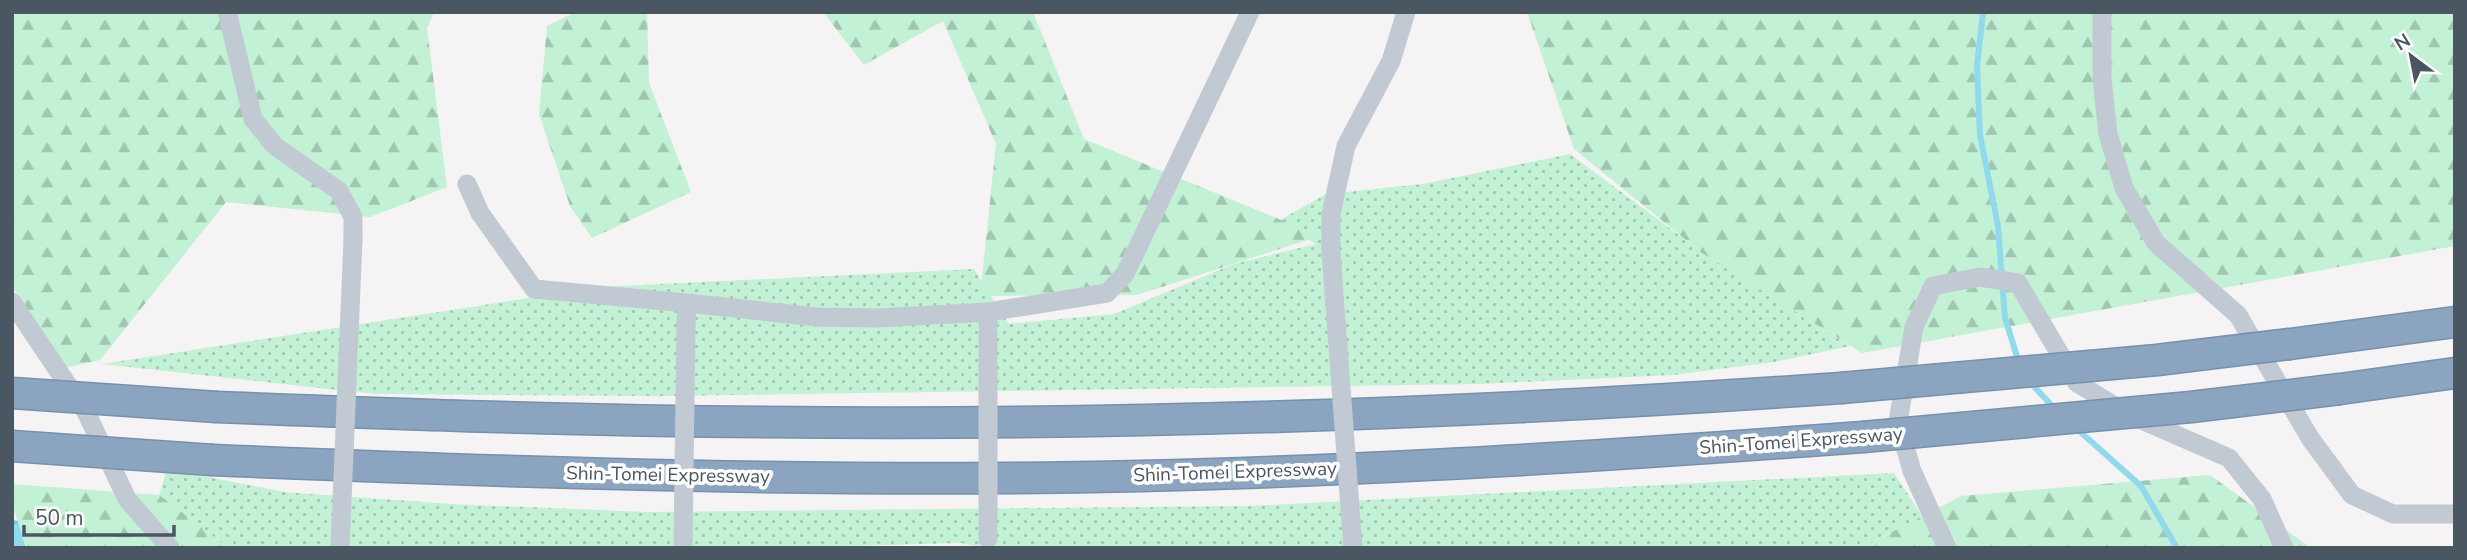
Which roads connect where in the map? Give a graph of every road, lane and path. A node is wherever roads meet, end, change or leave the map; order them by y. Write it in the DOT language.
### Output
graph roads {
  1 [pos="227,12"];
  2 [pos="1250,12"];
  3 [pos="1406,12"];
  4 [pos="2102,12"];
  5 [pos="467,184"];
  6 [pos="12,302"];
  7 [pos="687,303"];
  8 [pos="988,312"];
  9 [pos="2455,322"];
  10 [pos="2455,373"];
  11 [pos="12,393"];
  12 [pos="12,446"];
  13 [pos="2455,514"];
  14 [pos="988,544"];
  15 [pos="170,548"];
  16 [pos="340,548"];
  17 [pos="683,548"];
  18 [pos="1353,548"];
  19 [pos="1947,548"];
  20 [pos="2284,548"];
  1 -- 16 [label="street, bridge"];
  2 -- 8 [label="street"];
  3 -- 18 [label="street, bridge"];
  4 -- 13 [label="street"];
  5 -- 7 [label="street"];
  6 -- 15 [label="street"];
  7 -- 8 [label="street"];
  7 -- 17 [label="street, bridge"];
  8 -- 14 [label="street, bridge"];
  9 -- 11 [label="highway, bridge"];
  10 -- 12 [label="highway, Shin-Tomei Expressway, bridge"];
  19 -- 20 [label="street"];
}
